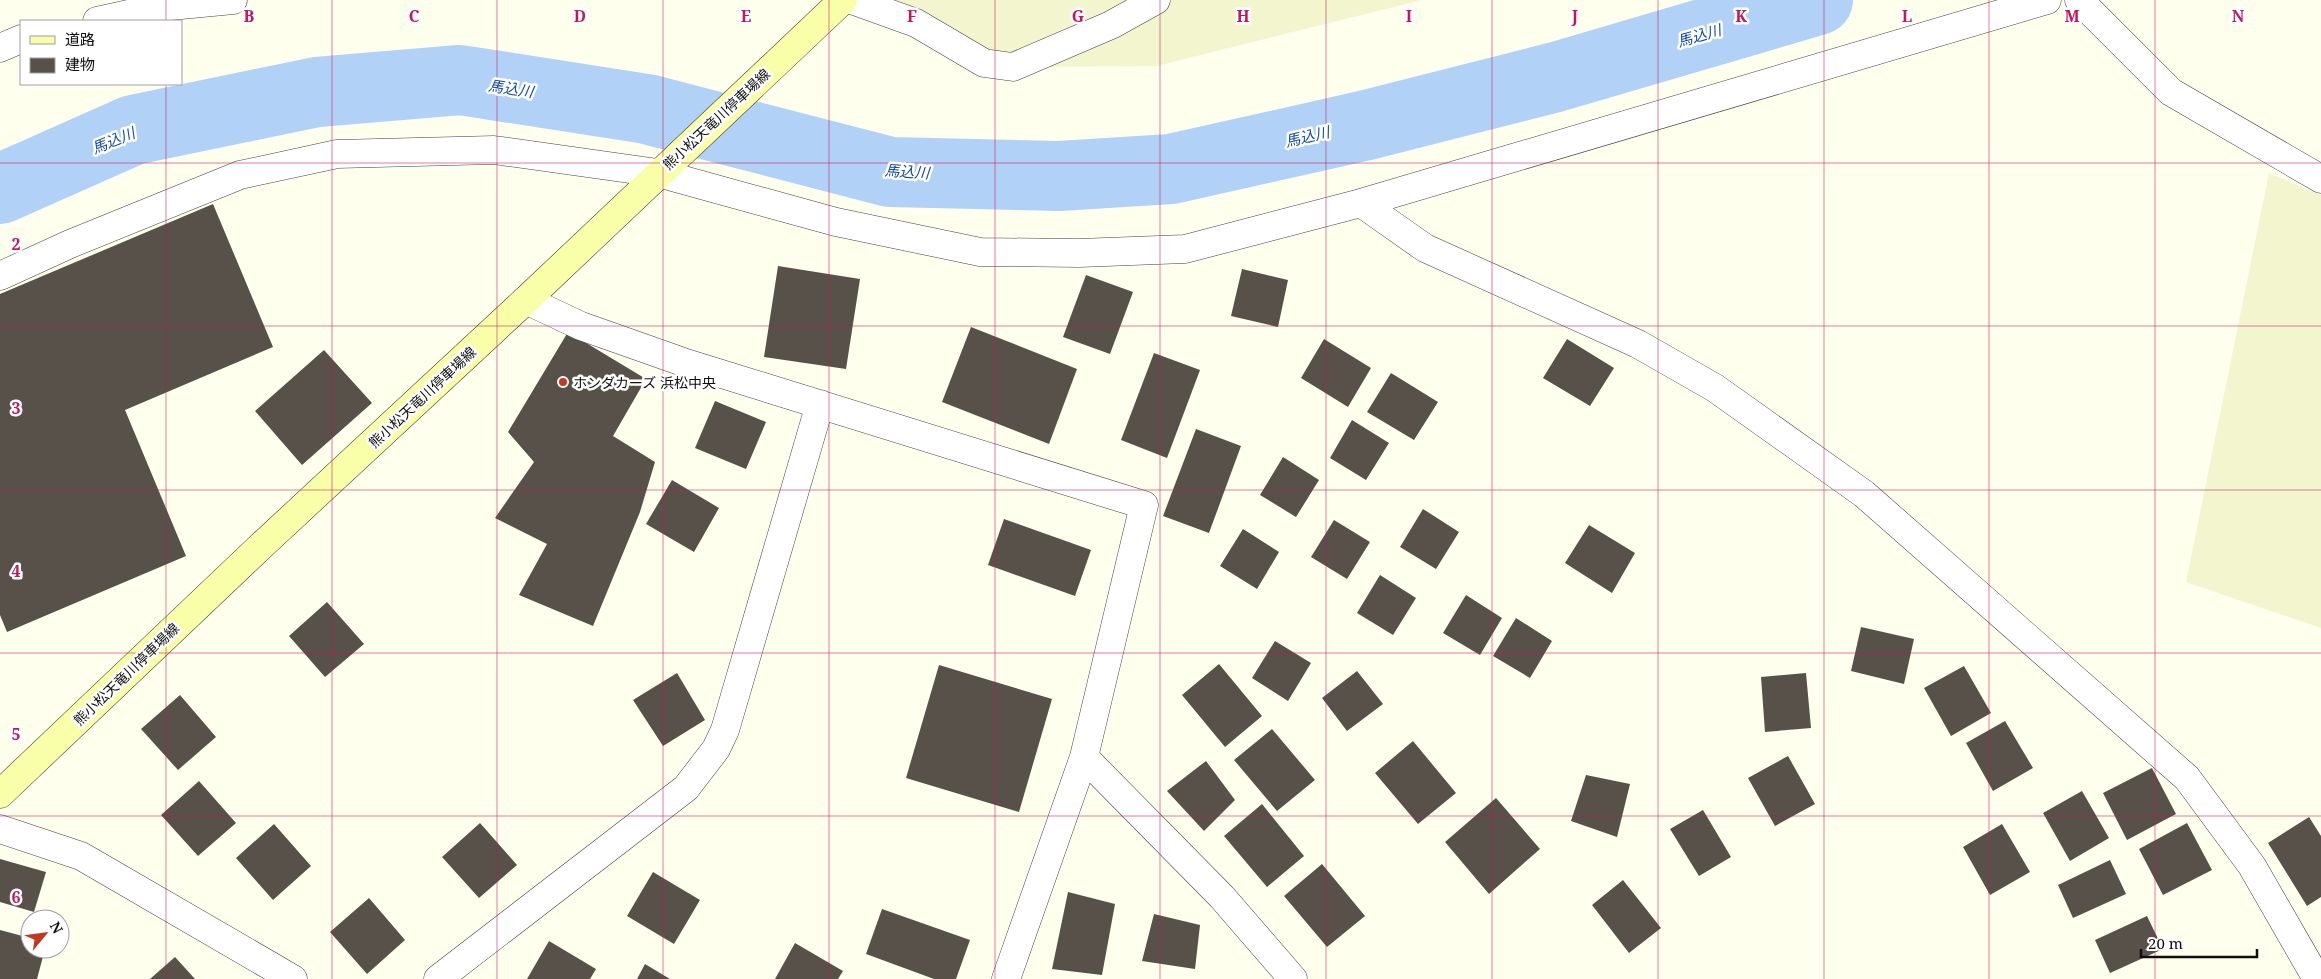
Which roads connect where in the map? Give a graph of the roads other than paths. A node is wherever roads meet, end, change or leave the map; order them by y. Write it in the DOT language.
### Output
graph roads {
  1 [pos="233,0"];
  2 [pos="1156,0"];
  3 [pos="2047,0"];
  4 [pos="2079,0"];
  5 [pos="842,4"];
  6 [pos="102,20"];
  7 [pos="20,39"];
  8 [pos="0,48"];
  9 [pos="667,165"];
  10 [pos="2321,179"];
  11 [pos="1361,203"];
  12 [pos="0,276"];
  13 [pos="526,300"];
  14 [pos="820,404"];
  15 [pos="1084,757"];
  16 [pos="0,794"];
  17 [pos="0,829"];
  18 [pos="293,979"];
  19 [pos="438,979"];
  20 [pos="1006,979"];
  21 [pos="1293,979"];
  22 [pos="2317,979"];
  1 -- 6 [label="street"];
  2 -- 5 [label="street"];
  3 -- 11 [label="street"];
  4 -- 10 [label="street"];
  5 -- 9 [label="main road, 熊小松天竜川停車場線"];
  7 -- 8 [label="street"];
  9 -- 11 [label="street"];
  9 -- 12 [label="street"];
  9 -- 13 [label="main road, 熊小松天竜川停車場線"];
  11 -- 22 [label="street"];
  13 -- 14 [label="street"];
  13 -- 16 [label="main road, 熊小松天竜川停車場線"];
  14 -- 15 [label="street"];
  14 -- 19 [label="street"];
  15 -- 20 [label="street"];
  15 -- 21 [label="street"];
  17 -- 18 [label="street"];
}
